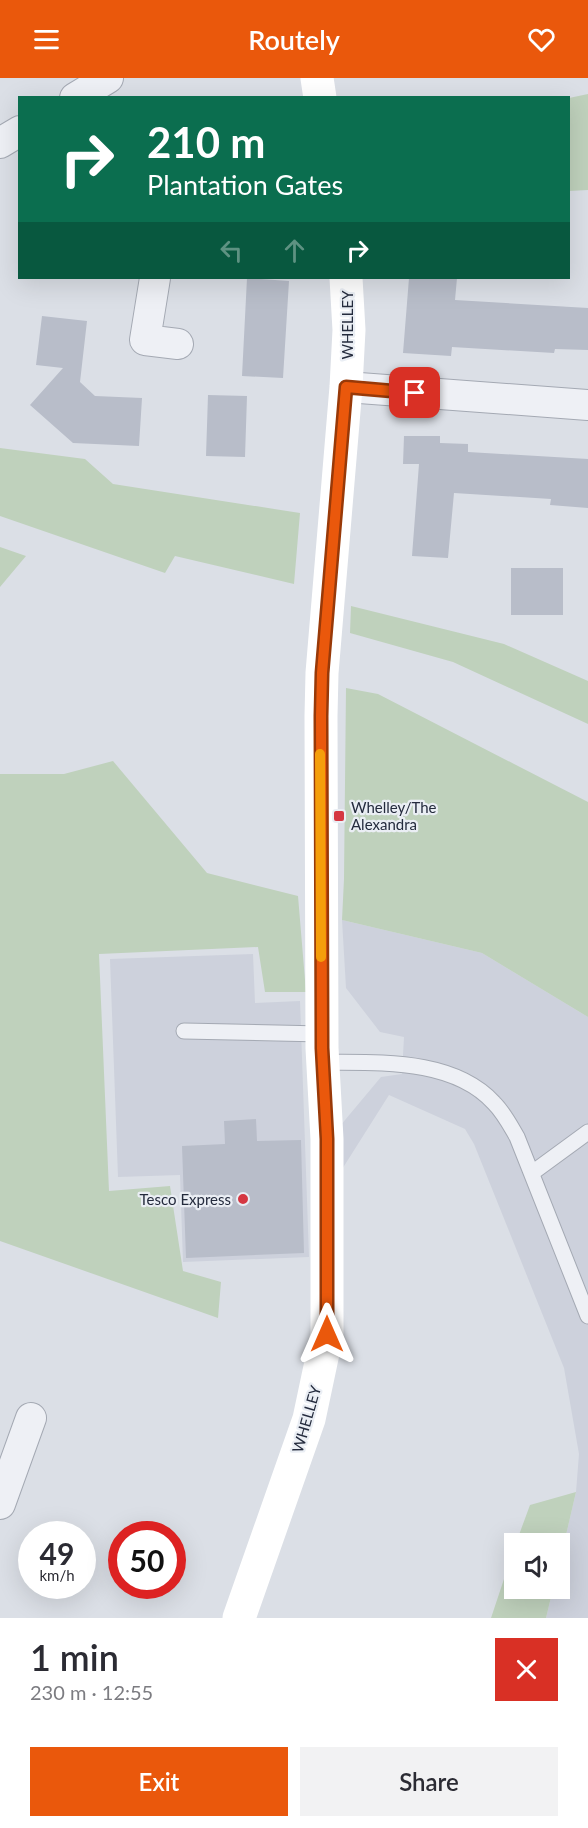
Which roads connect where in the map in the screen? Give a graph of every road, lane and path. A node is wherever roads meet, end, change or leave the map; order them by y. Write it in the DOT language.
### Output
graph roads {
  1 [pos="317,78"];
  2 [pos="320,96"];
  3 [pos="18,132"];
  4 [pos="0,143"];
  5 [pos="154,279"];
  6 [pos="346,279"];
  7 [pos="178,344"];
  8 [pos="346,387"];
  9 [pos="588,405"];
  10 [pos="184,1031"];
  11 [pos="322,1048"];
  12 [pos="588,1132"];
  13 [pos="532,1173"];
  14 [pos="588,1316"];
  15 [pos="31,1418"];
  16 [pos="0,1504"];
  17 [pos="239,1618"];
  1 -- 2 [label="main road"];
  3 -- 4 [label="street"];
  5 -- 7 [label="street"];
  6 -- 8 [label="main road, WHELLEY"];
  8 -- 9 [label="street"];
  8 -- 11 [label="main road, WHELLEY"];
  10 -- 11 [label="lane"];
  11 -- 13 [label="lane"];
  11 -- 17 [label="main road, WHELLEY"];
  12 -- 13 [label="lane"];
  13 -- 14 [label="lane"];
  15 -- 16 [label="street"];
}
